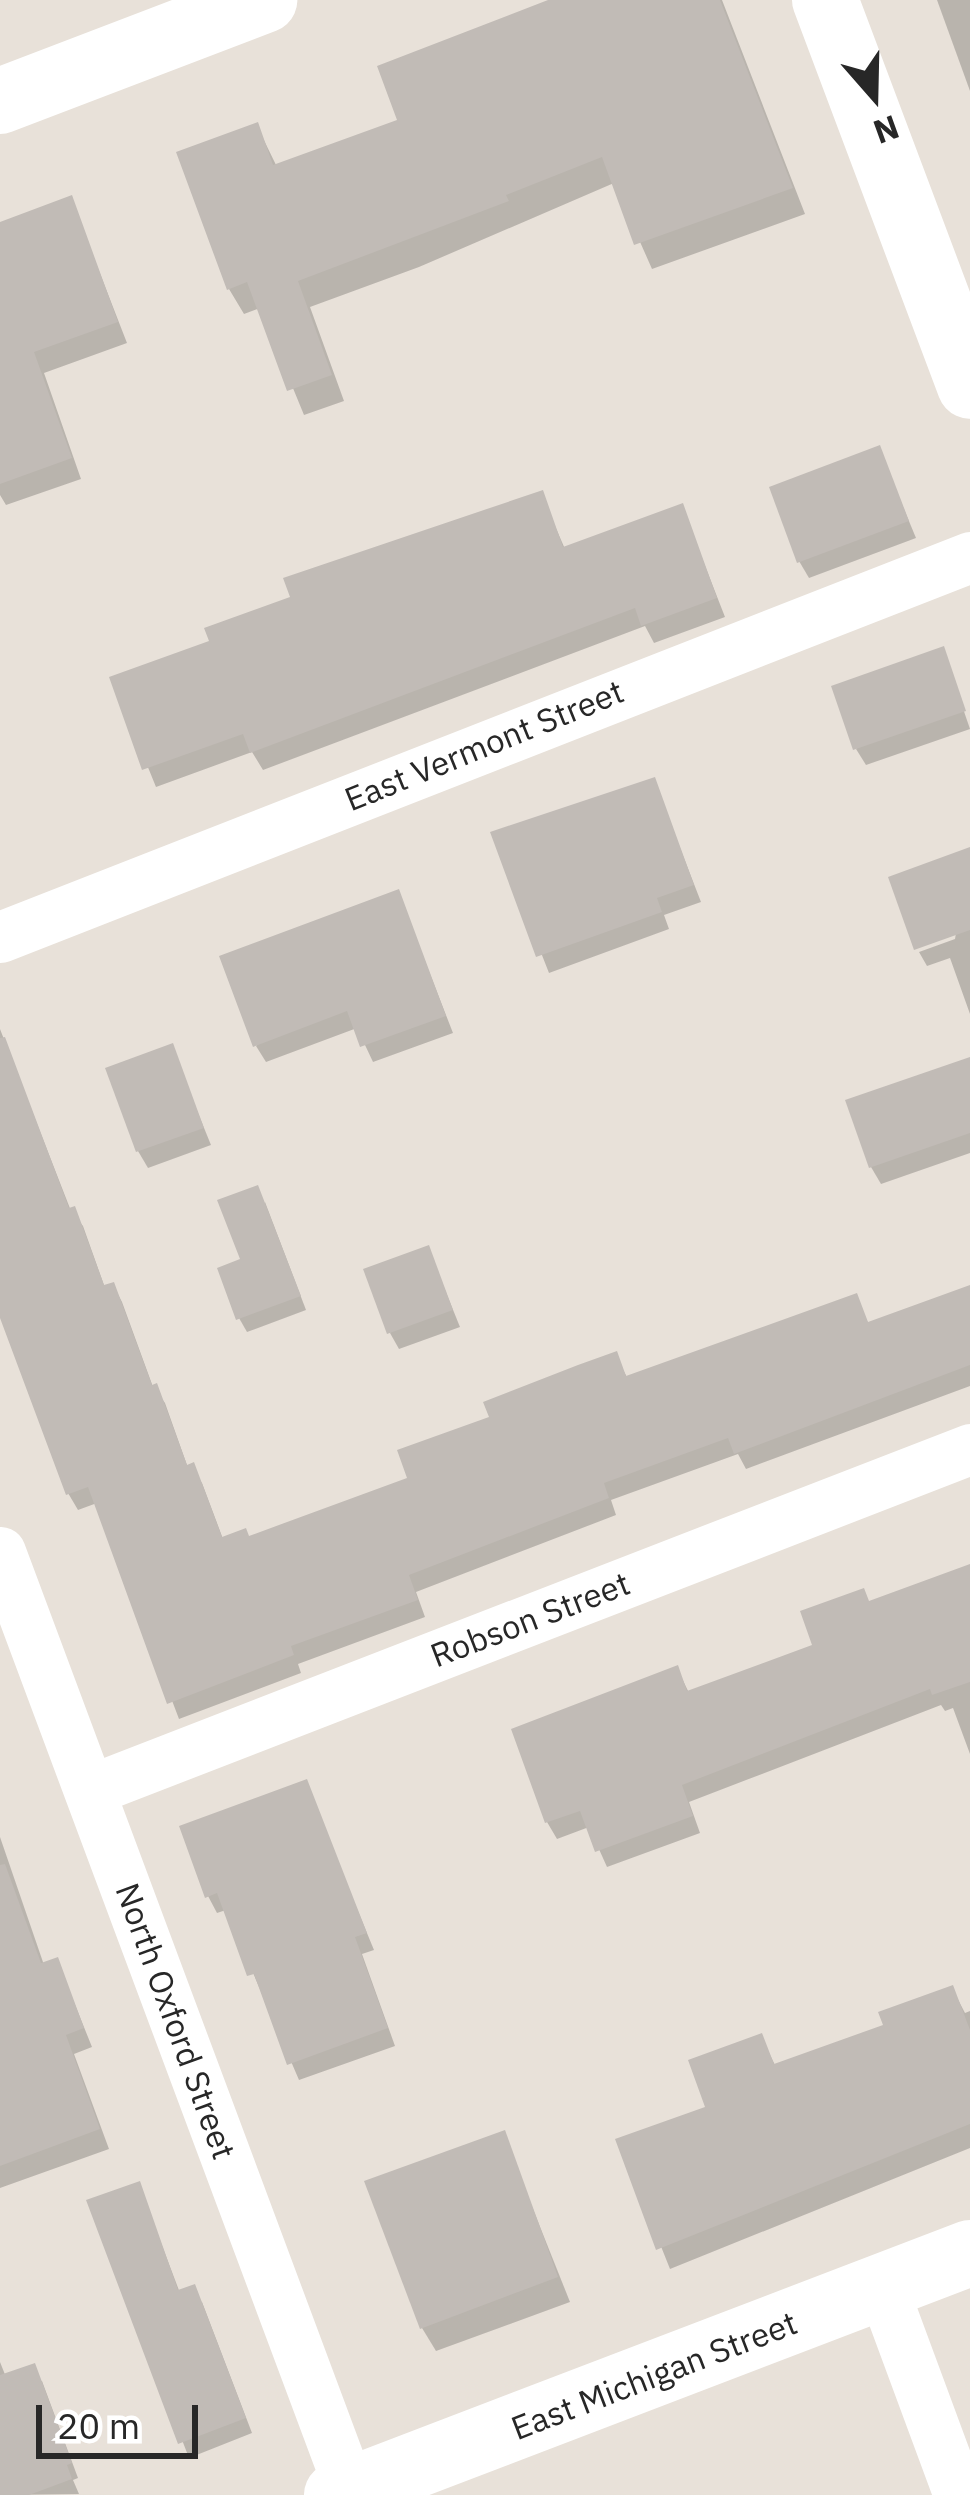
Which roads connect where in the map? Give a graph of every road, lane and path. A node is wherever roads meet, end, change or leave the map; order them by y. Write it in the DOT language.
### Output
graph roads {
  1 [pos="264,0"];
  2 [pos="825,0"];
  3 [pos="0,100"];
  4 [pos="970,386"];
  5 [pos="970,557"];
  6 [pos="0,937"];
  7 [pos="970,1449"];
  8 [pos="0,1552"];
  9 [pos="89,1790"];
  10 [pos="970,2253"];
  11 [pos="883,2287"];
  12 [pos="344,2493"];
  13 [pos="959,2495"];
  1 -- 3 [label="main road"];
  2 -- 4 [label="main road"];
  5 -- 6 [label="street, East Vermont Street"];
  7 -- 9 [label="street, Robson Street"];
  8 -- 9 [label="street, North Oxford Street"];
  9 -- 12 [label="street, North Oxford Street"];
  10 -- 11 [label="main road, East Michigan Street"];
  11 -- 12 [label="main road, East Michigan Street"];
  11 -- 13 [label="street"];
}
